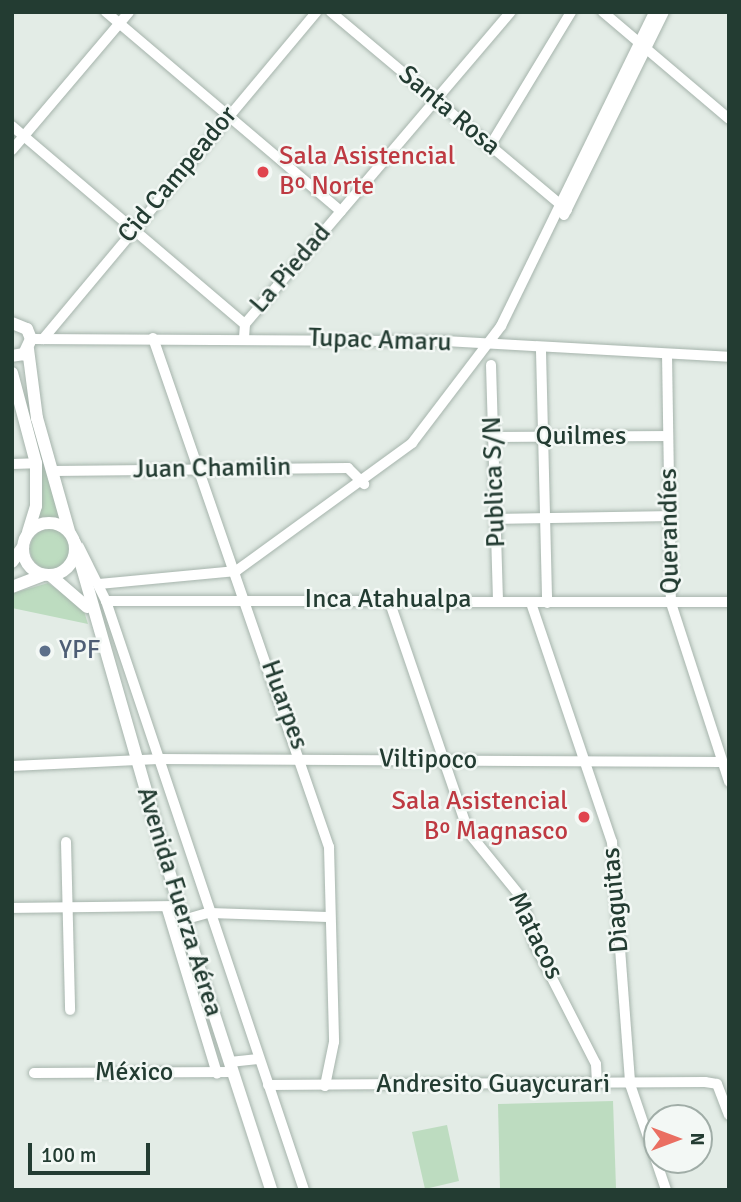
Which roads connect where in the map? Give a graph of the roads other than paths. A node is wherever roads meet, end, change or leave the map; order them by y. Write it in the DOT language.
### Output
graph roads {
  1 [pos="106,12"];
  2 [pos="129,12"];
  3 [pos="316,12"];
  4 [pos="331,12"];
  5 [pos="511,12"];
  6 [pos="571,12"];
  7 [pos="603,12"];
  8 [pos="654,12"];
  9 [pos="664,12"];
  10 [pos="119,23"];
  11 [pos="645,48"];
  12 [pos="436,100"];
  13 [pos="229,116"];
  14 [pos="729,120"];
  15 [pos="12,126"];
  16 [pos="24,136"];
  17 [pos="490,146"];
  18 [pos="12,150"];
  19 [pos="564,207"];
  20 [pos="341,211"];
  21 [pos="133,229"];
  22 [pos="14,322"];
  23 [pos="245,324"];
  24 [pos="153,338"];
  25 [pos="244,338"];
  26 [pos="34,343"];
  27 [pos="488,345"];
  28 [pos="541,351"];
  29 [pos="667,354"];
  30 [pos="12,356"];
  31 [pos="729,357"];
  32 [pos="491,365"];
  33 [pos="12,373"];
  34 [pos="668,436"];
  35 [pos="544,437"];
  36 [pos="493,438"];
  37 [pos="36,463"];
  38 [pos="12,464"];
  39 [pos="201,469"];
  40 [pos="53,471"];
  41 [pos="363,484"];
  42 [pos="669,516"];
  43 [pos="545,518"];
  44 [pos="496,519"];
  45 [pos="27,534"];
  46 [pos="73,538"];
  47 [pos="23,547"];
  48 [pos="12,562"];
  49 [pos="236,571"];
  50 [pos="47,575"];
  51 [pos="99,584"];
  52 [pos="12,587"];
  53 [pos="246,600"];
  54 [pos="388,600"];
  55 [pos="498,600"];
  56 [pos="106,601"];
  57 [pos="729,602"];
  58 [pos="531,603"];
  59 [pos="671,603"];
  60 [pos="547,604"];
  61 [pos="92,613"];
  62 [pos="158,759"];
  63 [pos="303,759"];
  64 [pos="445,761"];
  65 [pos="586,761"];
  66 [pos="721,762"];
  67 [pos="136,764"];
  68 [pos="12,766"];
  69 [pos="729,782"];
  70 [pos="66,842"];
  71 [pos="172,906"];
  72 [pos="12,908"];
  73 [pos="69,908"];
  74 [pos="208,913"];
  75 [pos="330,917"];
  76 [pos="183,920"];
  77 [pos="70,1010"];
  78 [pos="258,1059"];
  79 [pos="232,1067"];
  80 [pos="34,1073"];
  81 [pos="217,1074"];
  82 [pos="597,1083"];
  83 [pos="629,1084"];
  84 [pos="268,1085"];
  85 [pos="325,1086"];
  86 [pos="729,1115"];
  87 [pos="271,1190"];
  88 [pos="304,1190"];
  89 [pos="666,1190"];
  1 -- 10 [label="street"];
  2 -- 10 [label="street"];
  3 -- 13 [label="street, Cid Campeador"];
  4 -- 12 [label="street, Santa Rosa"];
  5 -- 12 [label="street, La Piedad"];
  6 -- 17 [label="street"];
  7 -- 11 [label="street"];
  8 -- 11 [label="street"];
  9 -- 11 [label="street"];
  10 -- 13 [label="street"];
  10 -- 16 [label="street"];
  11 -- 14 [label="street"];
  11 -- 19 [label="street"];
  12 -- 17 [label="street, Santa Rosa"];
  12 -- 20 [label="street, La Piedad"];
  13 -- 20 [label="street"];
  13 -- 21 [label="street, Cid Campeador"];
  15 -- 16 [label="street"];
  16 -- 18 [label="street"];
  16 -- 21 [label="street"];
  17 -- 19 [label="street, Santa Rosa"];
  19 -- 27 [label="street"];
  20 -- 23 [label="street, La Piedad"];
  21 -- 23 [label="street"];
  21 -- 26 [label="street, Cid Campeador"];
  22 -- 26 [label="main road"];
  23 -- 25 [label="street, La Piedad"];
  24 -- 25 [label="street, Tupac Amaru"];
  24 -- 26 [label="street, Tupac Amaru"];
  24 -- 39 [label="street, Huarpes"];
  25 -- 27 [label="street, Tupac Amaru"];
  26 -- 30 [label="main road"];
  26 -- 40 [label="main road, Avenida Fuerza Aérea"];
  27 -- 28 [label="street, Tupac Amaru"];
  27 -- 41 [label="street"];
  28 -- 29 [label="street, Tupac Amaru"];
  28 -- 35 [label="street"];
  29 -- 31 [label="street, Tupac Amaru"];
  29 -- 34 [label="street, Querandíes"];
  32 -- 36 [label="street, Publica S/N"];
  33 -- 37 [label="main road"];
  34 -- 35 [label="street, Quilmes"];
  34 -- 42 [label="street, Querandíes"];
  35 -- 36 [label="street, Quilmes"];
  35 -- 43 [label="street"];
  36 -- 44 [label="street, Publica S/N"];
  37 -- 38 [label="street"];
  37 -- 45 [label="main road"];
  39 -- 40 [label="street, Juan Chamilin"];
  39 -- 41 [label="street, Juan Chamilin"];
  39 -- 49 [label="street, Huarpes"];
  40 -- 46 [label="main road, Avenida Fuerza Aérea"];
  41 -- 49 [label="street"];
  42 -- 43 [label="street"];
  42 -- 59 [label="street, Querandíes"];
  43 -- 44 [label="street"];
  43 -- 60 [label="street"];
  44 -- 55 [label="street, Publica S/N"];
  45 -- 46 [label="main road"];
  45 -- 47 [label="main road"];
  46 -- 50 [label="main road"];
  46 -- 51 [label="street"];
  46 -- 61 [label="main road, Avenida Fuerza Aérea"];
  47 -- 48 [label="main road"];
  47 -- 50 [label="main road"];
  49 -- 51 [label="street"];
  49 -- 53 [label="street, Huarpes"];
  50 -- 52 [label="main road"];
  50 -- 61 [label="main road"];
  51 -- 56 [label="street"];
  53 -- 54 [label="street, Inca Atahualpa"];
  53 -- 56 [label="street, Inca Atahualpa"];
  53 -- 63 [label="street, Huarpes"];
  54 -- 55 [label="street, Inca Atahualpa"];
  54 -- 64 [label="street, Matacos"];
  55 -- 58 [label="street, Inca Atahualpa"];
  56 -- 62 [label="street"];
  57 -- 59 [label="street, Inca Atahualpa"];
  58 -- 60 [label="street, Inca Atahualpa"];
  58 -- 65 [label="street, Diaguitas"];
  59 -- 60 [label="street, Inca Atahualpa"];
  59 -- 66 [label="street, Querandíes"];
  61 -- 67 [label="main road, Avenida Fuerza Aérea"];
  62 -- 63 [label="street, Viltipoco"];
  62 -- 67 [label="street, Viltipoco"];
  62 -- 74 [label="street"];
  63 -- 64 [label="street, Viltipoco"];
  63 -- 75 [label="street, Huarpes"];
  64 -- 65 [label="street, Viltipoco"];
  64 -- 82 [label="street, Matacos"];
  65 -- 66 [label="street, Viltipoco"];
  65 -- 83 [label="street, Diaguitas"];
  66 -- 69 [label="street, Querandíes"];
  67 -- 68 [label="street, Viltipoco"];
  67 -- 71 [label="main road, Avenida Fuerza Aérea"];
  70 -- 73 [label="street"];
  71 -- 73 [label="street"];
  71 -- 76 [label="main road, Avenida Fuerza Aérea"];
  71 -- 81 [label="street"];
  72 -- 73 [label="street"];
  73 -- 77 [label="street"];
  74 -- 75 [label="street"];
  74 -- 76 [label="street"];
  74 -- 78 [label="street"];
  75 -- 85 [label="street, Huarpes"];
  76 -- 79 [label="main road, Avenida Fuerza Aérea"];
  78 -- 79 [label="street, México"];
  78 -- 84 [label="street"];
  79 -- 81 [label="street, México"];
  79 -- 87 [label="main road, Avenida Fuerza Aérea"];
  80 -- 81 [label="street, México"];
  82 -- 83 [label="street, Andresito Guaycurari"];
  82 -- 85 [label="street, Andresito Guaycurari"];
  83 -- 86 [label="street, Andresito Guaycurari"];
  83 -- 89 [label="street, Diaguitas"];
  84 -- 85 [label="street, Andresito Guaycurari"];
  84 -- 88 [label="street"];
}
